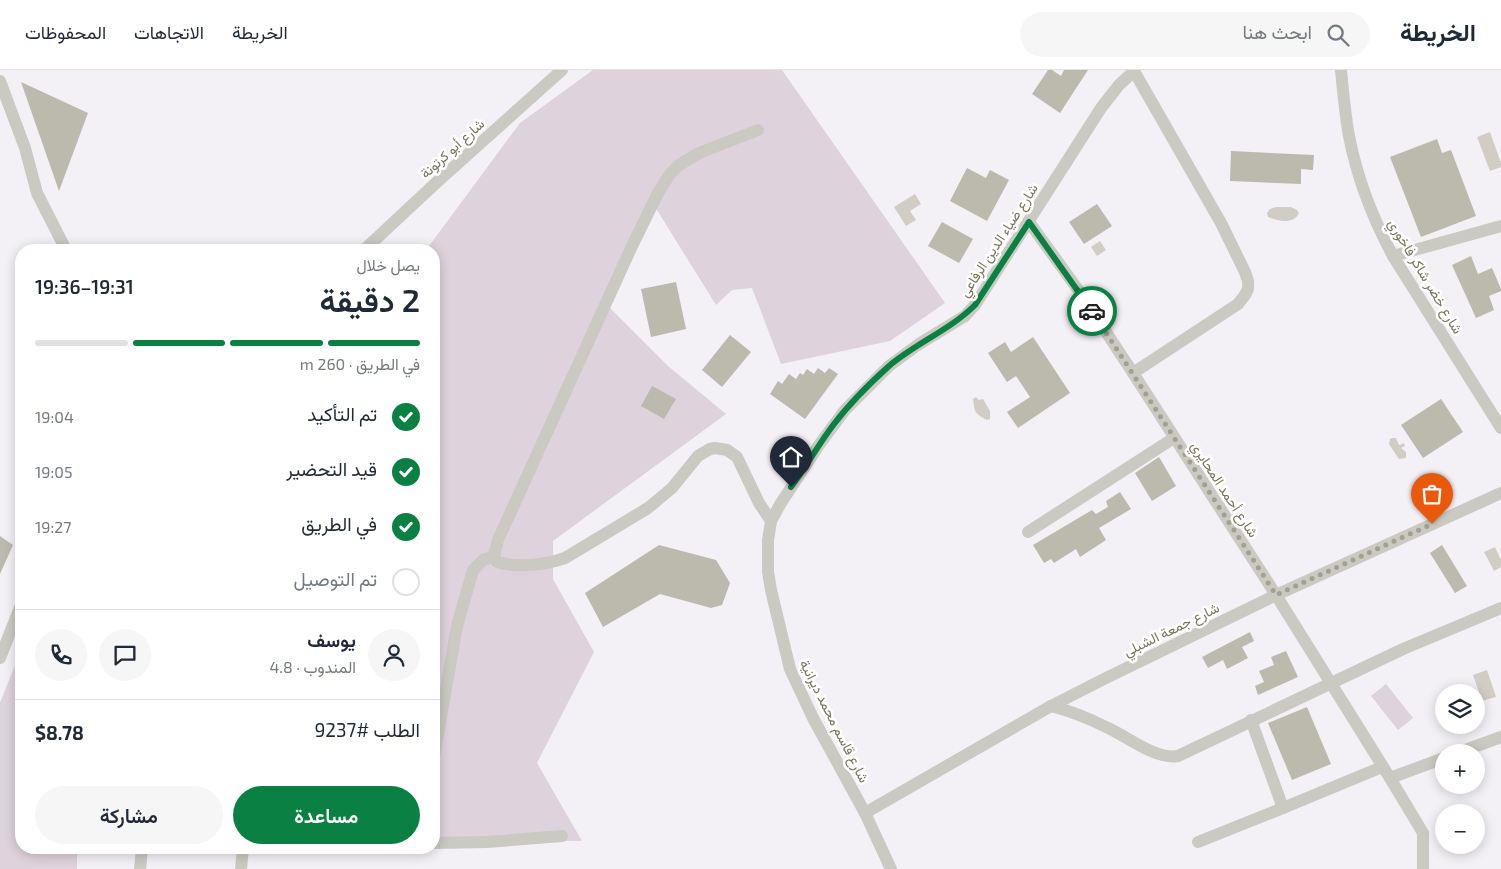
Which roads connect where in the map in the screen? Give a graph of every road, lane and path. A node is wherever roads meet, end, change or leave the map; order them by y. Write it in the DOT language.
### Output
graph roads {
  1 [pos="1134,70"];
  2 [pos="1341,70"];
  3 [pos="555,72"];
  4 [pos="0,81"];
  5 [pos="758,130"];
  6 [pos="1029,222"];
  7 [pos="1501,226"];
  8 [pos="63,244"];
  9 [pos="370,244"];
  10 [pos="1393,256"];
  11 [pos="1132,372"];
  12 [pos="1501,428"];
  13 [pos="1174,438"];
  14 [pos="1501,493"];
  15 [pos="772,522"];
  16 [pos="1028,532"];
  17 [pos="494,556"];
  18 [pos="1276,595"];
  19 [pos="1501,608"];
  20 [pos="15,620"];
  21 [pos="0,658"];
  22 [pos="1331,682"];
  23 [pos="1051,706"];
  24 [pos="1251,720"];
  25 [pos="440,724"];
  26 [pos="1501,737"];
  27 [pos="1482,744"];
  28 [pos="1435,760"];
  29 [pos="1386,773"];
  30 [pos="1283,808"];
  31 [pos="865,813"];
  32 [pos="562,836"];
  33 [pos="1198,842"];
  34 [pos="440,843"];
  35 [pos="141,854"];
  36 [pos="242,854"];
  37 [pos="140,869"];
  38 [pos="241,869"];
  39 [pos="891,869"];
  40 [pos="1423,869"];
  1 -- 6 [label="street, شارع ضياء الدين الرفاعي"];
  1 -- 11 [label="street"];
  2 -- 10 [label="street, شارع خضر شاكر فاخوري"];
  3 -- 9 [label="street, شارع أبو كرتونة"];
  4 -- 8 [label="street"];
  5 -- 17 [label="street"];
  6 -- 11 [label="street, شارع أحمد المحايري"];
  6 -- 15 [label="street, شارع ضياء الدين الرفاعي"];
  7 -- 10 [label="street"];
  10 -- 12 [label="street, شارع خضر شاكر فاخوري"];
  11 -- 13 [label="street, شارع أحمد المحايري"];
  13 -- 16 [label="street"];
  13 -- 18 [label="street, شارع أحمد المحايري"];
  14 -- 18 [label="street, شارع جمعة الشبلي"];
  15 -- 17 [label="street"];
  15 -- 31 [label="street, شارع قاسم محمد ديرانية"];
  17 -- 25 [label="street"];
  18 -- 22 [label="street, شارع أحمد المحايري"];
  18 -- 23 [label="street, شارع جمعة الشبلي"];
  19 -- 22 [label="street"];
  20 -- 21 [label="street"];
  22 -- 24 [label="street"];
  22 -- 29 [label="street, شارع أحمد المحايري"];
  23 -- 24 [label="street"];
  23 -- 31 [label="street, شارع جمعة الشبلي"];
  24 -- 30 [label="street"];
  26 -- 27 [label="street"];
  28 -- 29 [label="street"];
  29 -- 30 [label="street"];
  29 -- 40 [label="street, شارع أحمد المحايري"];
  30 -- 33 [label="street"];
  31 -- 39 [label="street, شارع قاسم محمد ديرانية"];
  32 -- 34 [label="street"];
  35 -- 37 [label="street"];
  36 -- 38 [label="street"];
}
